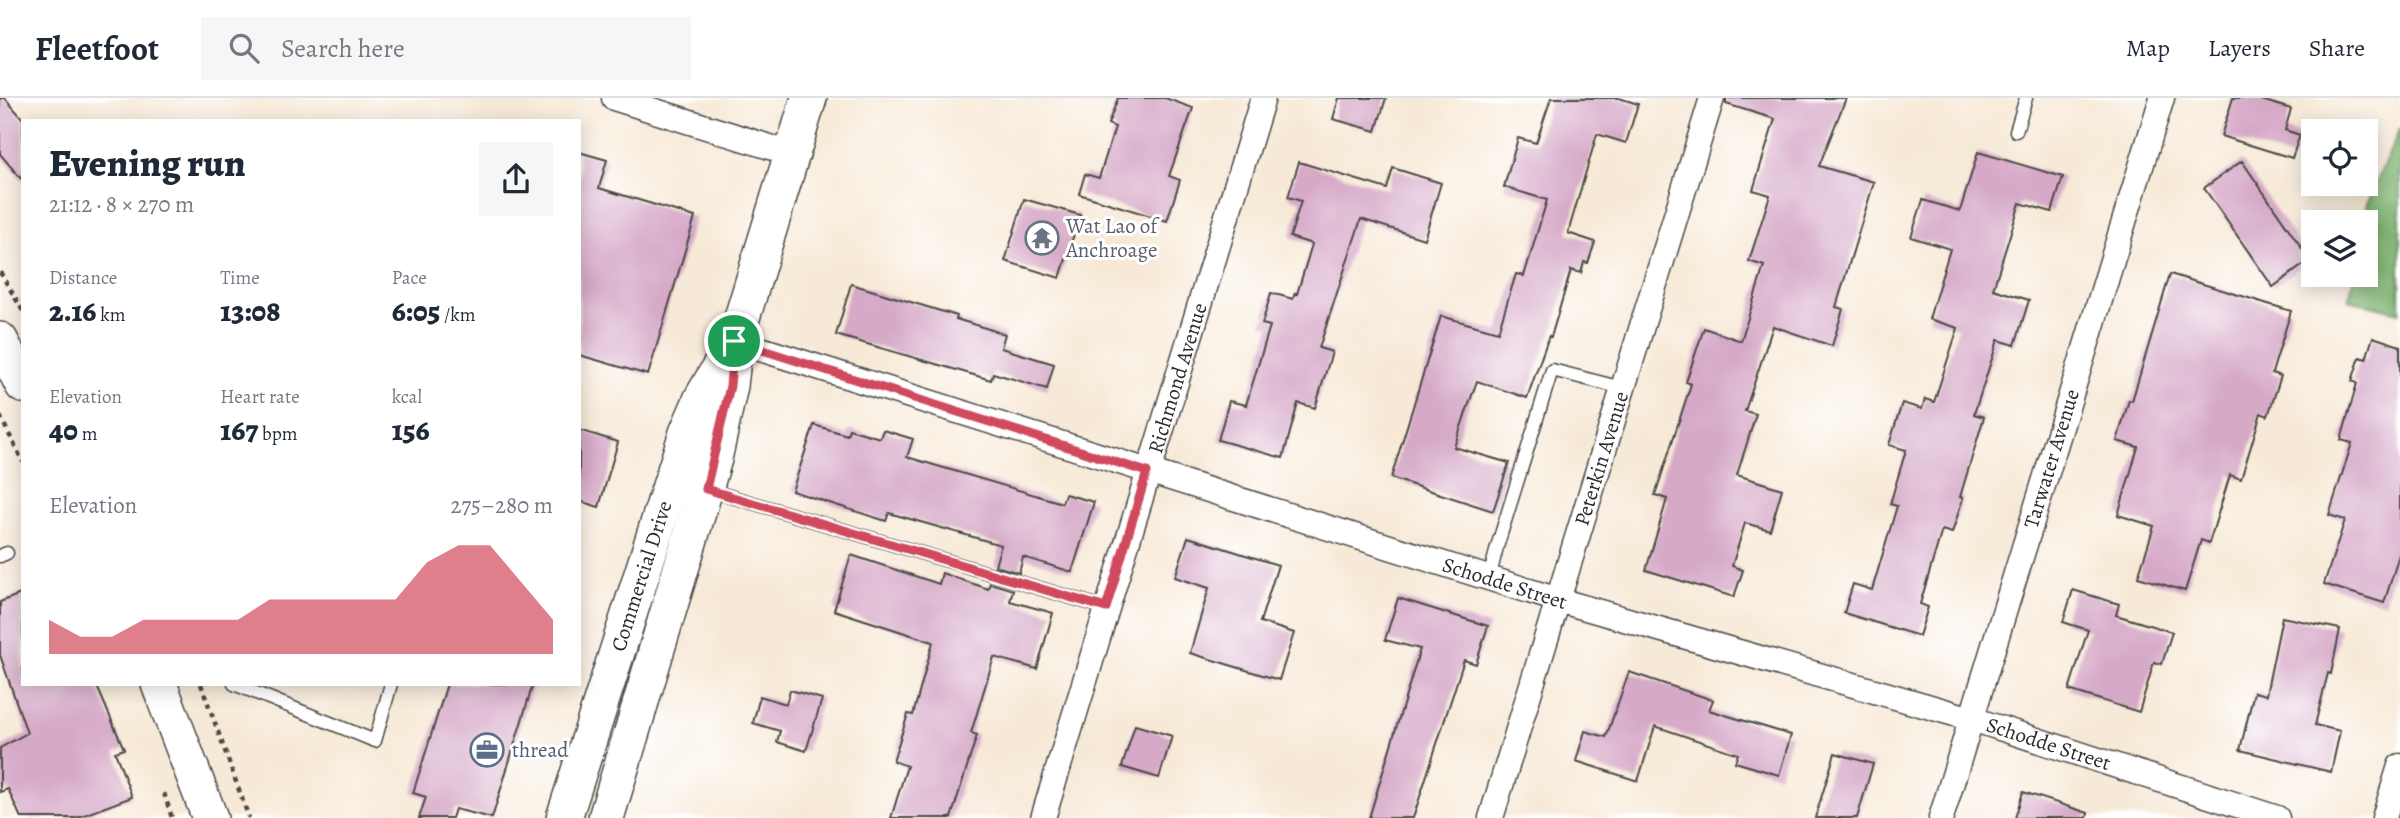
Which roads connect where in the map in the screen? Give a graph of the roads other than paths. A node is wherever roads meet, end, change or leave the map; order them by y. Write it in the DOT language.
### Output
graph roads {
  1 [pos="614,98"];
  2 [pos="809,98"];
  3 [pos="1263,98"];
  4 [pos="1712,98"];
  5 [pos="2026,98"];
  6 [pos="2162,98"];
  7 [pos="2016,131"];
  8 [pos="792,155"];
  9 [pos="0,340"];
  10 [pos="734,341"];
  11 [pos="21,380"];
  12 [pos="1622,388"];
  13 [pos="1147,472"];
  14 [pos="706,489"];
  15 [pos="1489,579"];
  16 [pos="1558,600"];
  17 [pos="1106,608"];
  18 [pos="160,686"];
  19 [pos="239,686"];
  20 [pos="390,686"];
  21 [pos="1972,719"];
  22 [pos="2400,766"];
  23 [pos="210,818"];
  24 [pos="564,818"];
  25 [pos="606,818"];
  26 [pos="1043,818"];
  27 [pos="1491,818"];
  28 [pos="1941,818"];
  29 [pos="2277,818"];
  30 [pos="2384,818"];
  1 -- 8 [label="street"];
  2 -- 8 [label="main road, Commercial Drive"];
  3 -- 13 [label="street, Richmond Avenue"];
  4 -- 12 [label="street, Peterkin Avenue"];
  5 -- 7 [label="lane"];
  6 -- 21 [label="street, Tarwater Avenue"];
  8 -- 10 [label="main road, Commercial Drive"];
  9 -- 11 [label="main road"];
  10 -- 13 [label="street, Schodde Street"];
  10 -- 14 [label="main road, Commercial Drive"];
  10 -- 24 [label="main road, Commercial Drive"];
  12 -- 15 [label="lane"];
  12 -- 16 [label="street, Peterkin Avenue"];
  13 -- 15 [label="street, Schodde Street"];
  13 -- 17 [label="street, Richmond Avenue"];
  14 -- 17 [label="lane"];
  14 -- 25 [label="main road, Commercial Drive"];
  15 -- 16 [label="street, Schodde Street"];
  16 -- 21 [label="street, Schodde Street"];
  16 -- 27 [label="street, Peterkin Avenue"];
  17 -- 26 [label="street, Richmond Avenue"];
  18 -- 23 [label="main road"];
  19 -- 20 [label="lane"];
  21 -- 28 [label="street, Tarwater Avenue"];
  21 -- 29 [label="street, Schodde Street"];
  22 -- 30 [label="street"];
}
